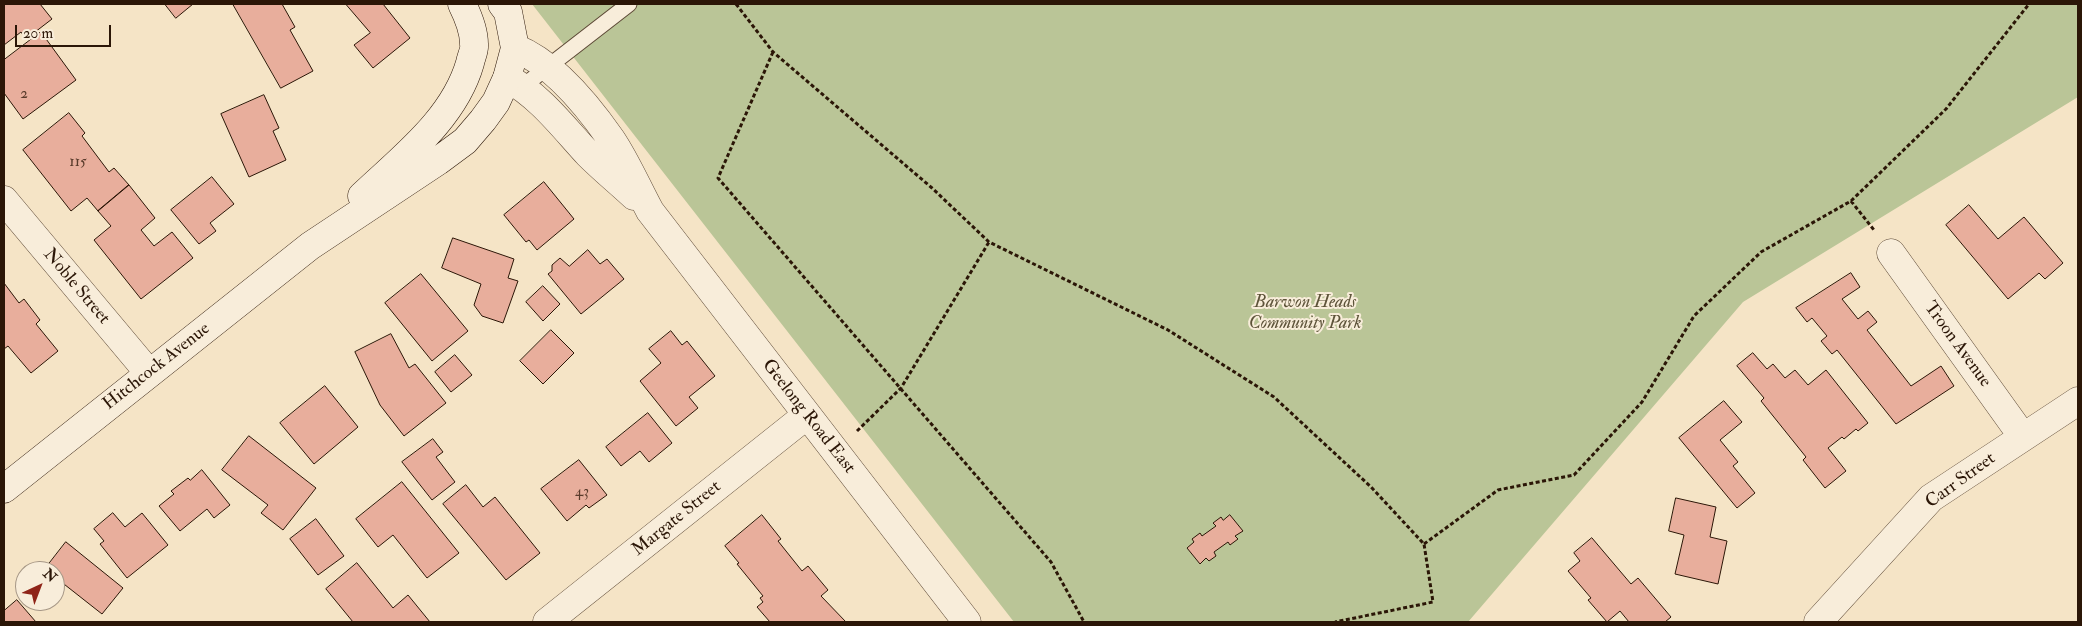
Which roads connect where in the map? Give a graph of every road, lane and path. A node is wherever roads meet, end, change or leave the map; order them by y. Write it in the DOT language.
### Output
graph roads {
  1 [pos="462,4"];
  2 [pos="502,4"];
  3 [pos="629,4"];
  4 [pos="736,4"];
  5 [pos="2029,4"];
  6 [pos="475,45"];
  7 [pos="515,48"];
  8 [pos="773,52"];
  9 [pos="548,66"];
  10 [pos="515,82"];
  11 [pos="4,200"];
  12 [pos="1851,201"];
  13 [pos="650,211"];
  14 [pos="989,242"];
  15 [pos="310,246"];
  16 [pos="1891,253"];
  17 [pos="149,373"];
  18 [pos="901,388"];
  19 [pos="2078,401"];
  20 [pos="807,415"];
  21 [pos="2023,438"];
  22 [pos="836,452"];
  23 [pos="4,489"];
  24 [pos="1424,544"];
  25 [pos="547,622"];
  26 [pos="967,622"];
  27 [pos="1084,622"];
  28 [pos="1335,622"];
  29 [pos="1818,622"];
  1 -- 6 [label="street"];
  2 -- 7 [label="street"];
  3 -- 9 [label="lane"];
  4 -- 8 [label="path"];
  5 -- 12 [label="path"];
  6 -- 7 [label="street"];
  6 -- 10 [label="street, Geelong Road East"];
  6 -- 15 [label="street, Hitchcock Avenue"];
  7 -- 9 [label="street, Geelong Road East"];
  7 -- 10 [label="street, Hitchcock Avenue"];
  8 -- 14 [label="path"];
  8 -- 18 [label="path"];
  9 -- 10 [label="lane"];
  9 -- 13 [label="street, Geelong Road East"];
  10 -- 13 [label="street, Geelong Road East"];
  10 -- 15 [label="street, Hitchcock Avenue"];
  11 -- 17 [label="street, Noble Street"];
  12 -- 16 [label="path"];
  12 -- 24 [label="path"];
  13 -- 20 [label="street, Geelong Road East"];
  14 -- 18 [label="path"];
  14 -- 24 [label="path"];
  15 -- 17 [label="street, Hitchcock Avenue"];
  16 -- 21 [label="street, Troon Avenue"];
  17 -- 23 [label="street, Hitchcock Avenue"];
  18 -- 22 [label="path"];
  18 -- 27 [label="path"];
  19 -- 21 [label="street, Carr Street"];
  20 -- 22 [label="street, Geelong Road East"];
  20 -- 25 [label="street, Margate Street"];
  21 -- 29 [label="street, Carr Street"];
  22 -- 26 [label="street, Geelong Road East"];
  24 -- 28 [label="path"];
}
